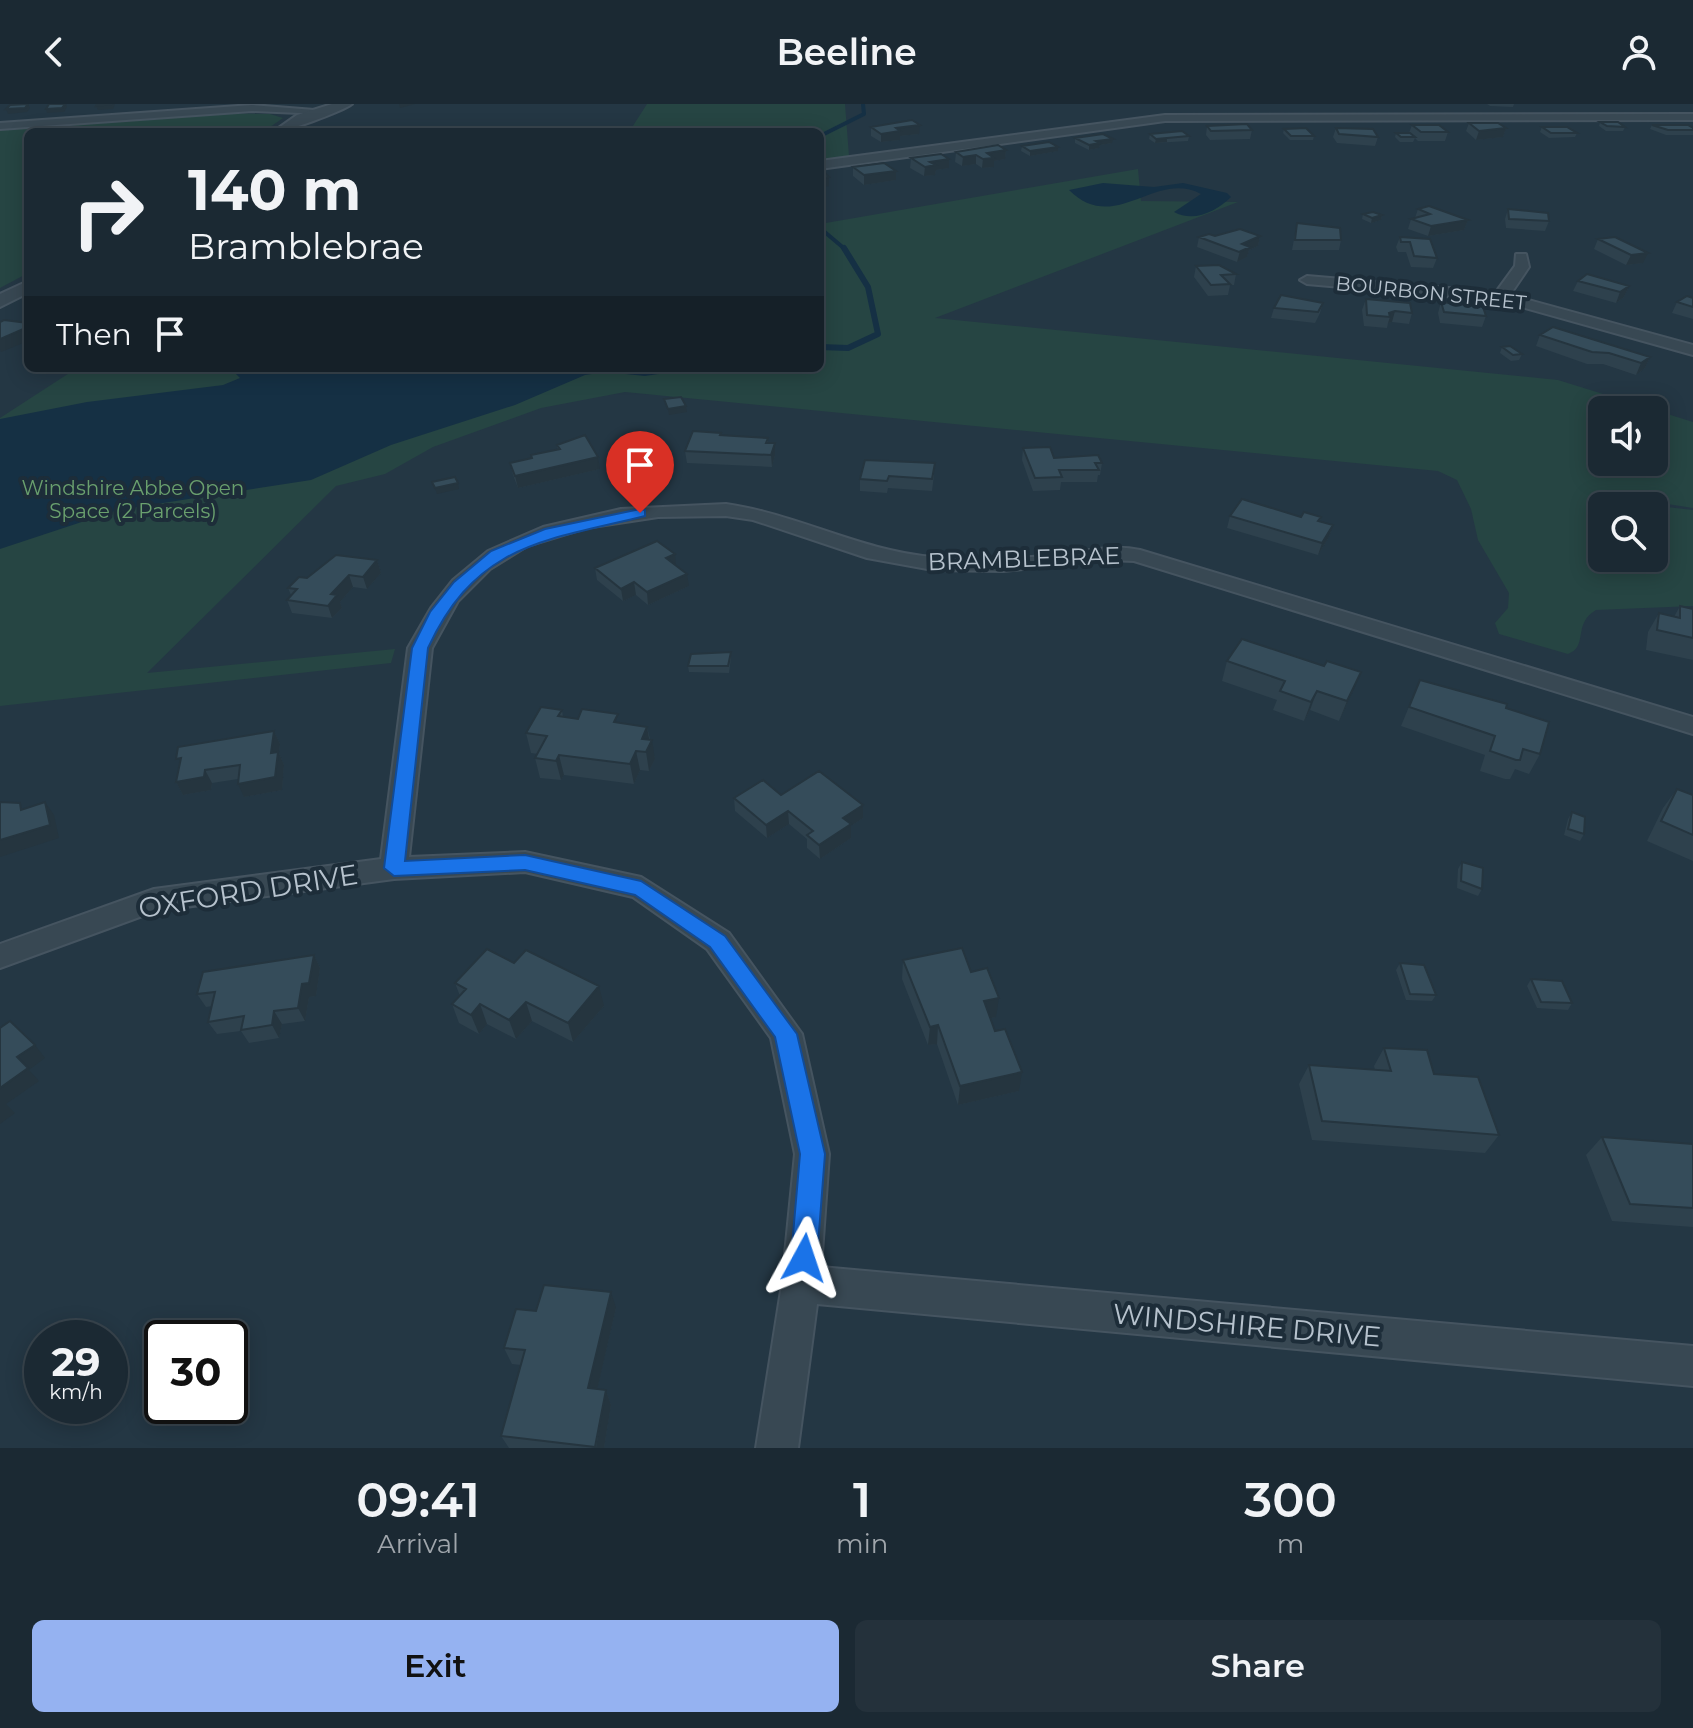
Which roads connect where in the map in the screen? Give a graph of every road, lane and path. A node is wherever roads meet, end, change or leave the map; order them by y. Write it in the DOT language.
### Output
graph roads {
  1 [pos="345,104"];
  2 [pos="1212,104"];
  3 [pos="322,111"];
  4 [pos="1218,116"];
  5 [pos="1693,117"];
  6 [pos="0,126"];
  7 [pos="288,128"];
  8 [pos="824,164"];
  9 [pos="1521,257"];
  10 [pos="1307,280"];
  11 [pos="24,288"];
  12 [pos="1501,297"];
  13 [pos="0,301"];
  14 [pos="1693,350"];
  15 [pos="1693,726"];
  16 [pos="394,868"];
  17 [pos="0,956"];
  18 [pos="801,1284"];
  19 [pos="1693,1366"];
  20 [pos="777,1448"];
  1 -- 3 [label="street"];
  2 -- 4 [label="street"];
  3 -- 6 [label="street"];
  3 -- 7 [label="street"];
  4 -- 5 [label="street"];
  4 -- 8 [label="street"];
  9 -- 12 [label="street"];
  10 -- 12 [label="street, BOURBON STREET"];
  11 -- 13 [label="street"];
  12 -- 14 [label="street, BOURBON STREET"];
  15 -- 16 [label="street, BRAMBLEBRAE"];
  16 -- 17 [label="street, OXFORD DRIVE"];
  16 -- 18 [label="street, OXFORD DRIVE"];
  18 -- 19 [label="street, WINDSHIRE DRIVE"];
  18 -- 20 [label="street, OXFORD DRIVE"];
}
